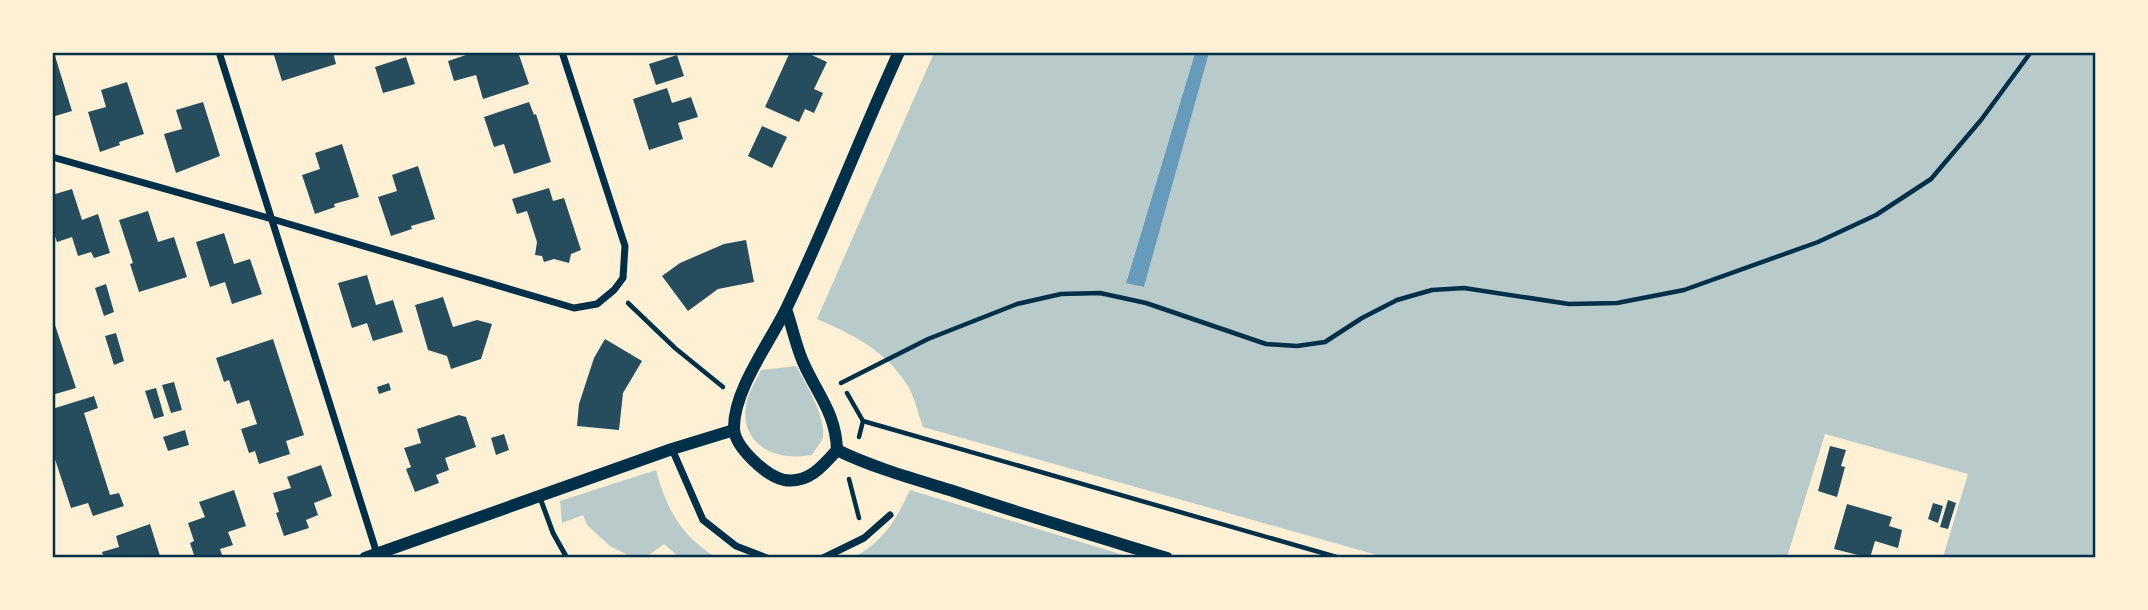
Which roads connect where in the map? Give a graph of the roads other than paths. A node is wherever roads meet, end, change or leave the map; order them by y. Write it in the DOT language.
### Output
graph roads {
  1 [pos="219,52"];
  2 [pos="562,52"];
  3 [pos="899,52"];
  4 [pos="52,157"];
  5 [pos="272,219"];
  6 [pos="786,309"];
  7 [pos="734,430"];
  8 [pos="672,449"];
  9 [pos="837,450"];
  10 [pos="539,495"];
  11 [pos="890,515"];
  12 [pos="373,556"];
  13 [pos="567,558"];
  14 [pos="767,558"];
  15 [pos="823,558"];
  16 [pos="1167,558"];
  1 -- 5 [label="street"];
  2 -- 5 [label="street"];
  3 -- 6 [label="street"];
  4 -- 5 [label="street"];
  5 -- 12 [label="street"];
  6 -- 7 [label="street"];
  6 -- 9 [label="street"];
  7 -- 8 [label="street"];
  7 -- 9 [label="street"];
  8 -- 10 [label="street"];
  8 -- 14 [label="street"];
  9 -- 16 [label="street"];
  10 -- 12 [label="street"];
  10 -- 13 [label="lane"];
  11 -- 15 [label="street"];
}
